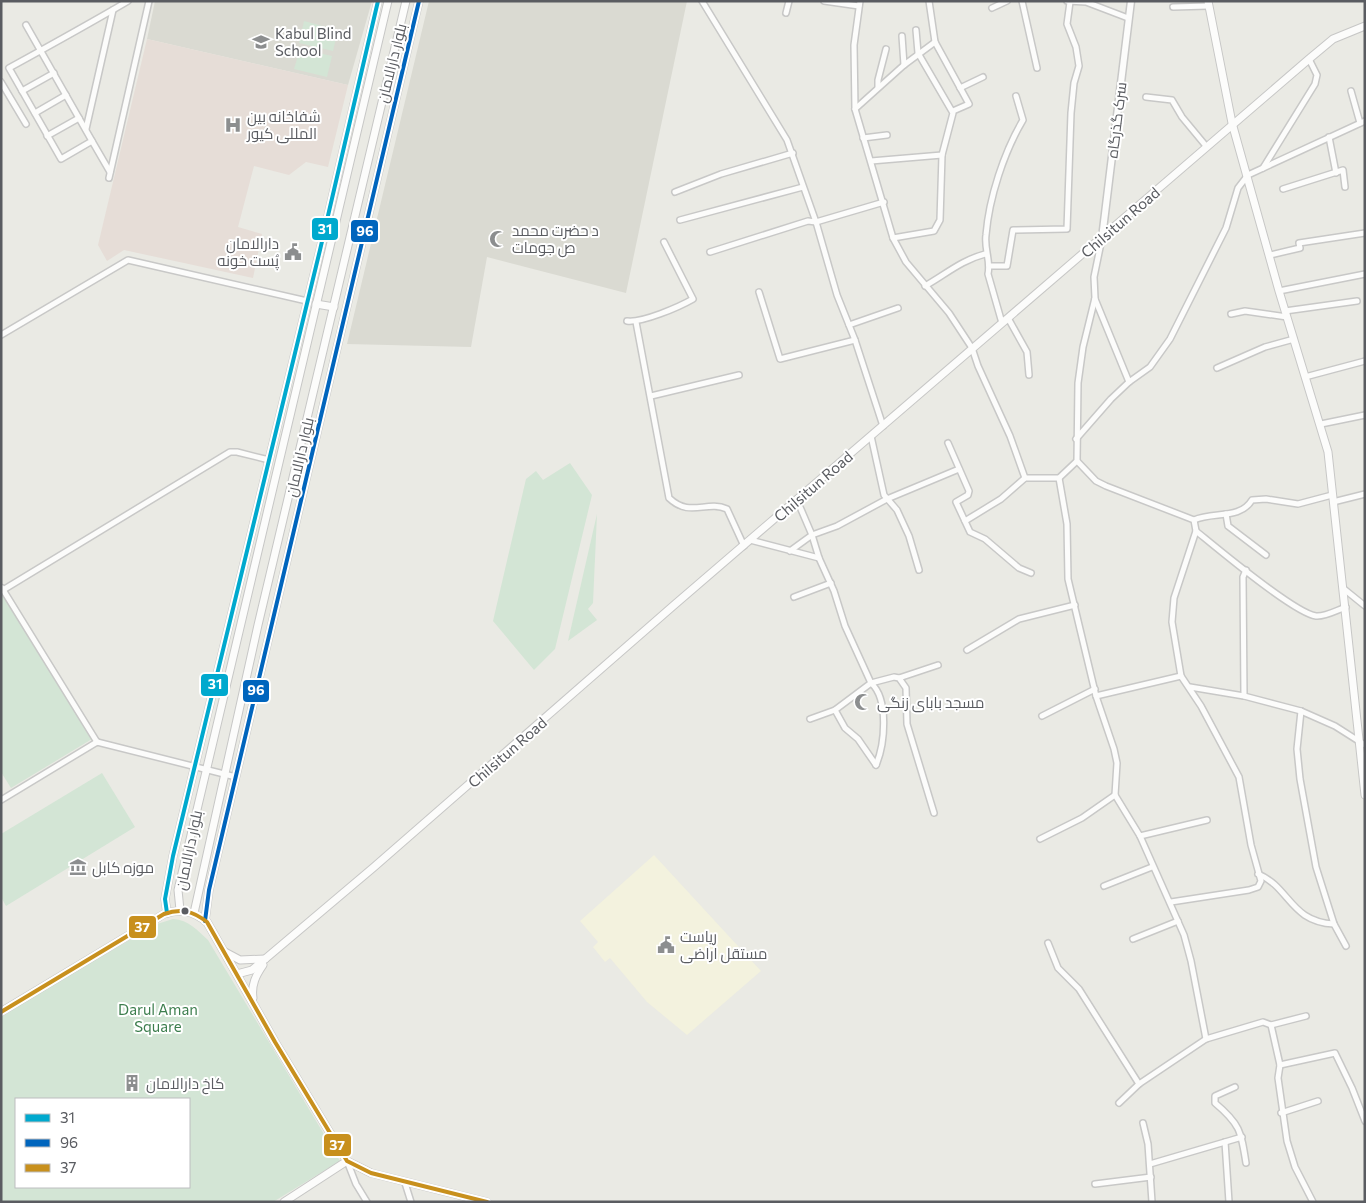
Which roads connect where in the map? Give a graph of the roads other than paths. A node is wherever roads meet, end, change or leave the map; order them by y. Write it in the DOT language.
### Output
graph roads {
  1 [pos="128,1"];
  2 [pos="150,1"];
  3 [pos="378,1"];
  4 [pos="388,1"];
  5 [pos="406,1"];
  6 [pos="420,1"];
  7 [pos="702,1"];
  8 [pos="789,1"];
  9 [pos="824,1"];
  10 [pos="929,1"];
  11 [pos="1007,1"];
  12 [pos="1022,1"];
  13 [pos="1131,1"];
  14 [pos="1068,2"];
  15 [pos="860,4"];
  16 [pos="1102,4"];
  17 [pos="1208,4"];
  18 [pos="1173,7"];
  19 [pos="992,8"];
  20 [pos="113,10"];
  21 [pos="786,13"];
  22 [pos="1128,18"];
  23 [pos="26,25"];
  24 [pos="1365,26"];
  25 [pos="916,30"];
  26 [pos="902,36"];
  27 [pos="935,42"];
  28 [pos="886,49"];
  29 [pos="41,51"];
  30 [pos="918,53"];
  31 [pos="1309,58"];
  32 [pos="904,65"];
  33 [pos="1037,68"];
  34 [pos="54,73"];
  35 [pos="983,77"];
  36 [pos="1,82"];
  37 [pos="878,87"];
  38 [pos="960,88"];
  39 [pos="22,91"];
  40 [pos="1352,91"];
  41 [pos="66,95"];
  42 [pos="1016,96"];
  43 [pos="1146,97"];
  44 [pos="856,109"];
  45 [pos="952,111"];
  46 [pos="35,113"];
  47 [pos="79,118"];
  48 [pos="1362,122"];
  49 [pos="1232,123"];
  50 [pos="26,124"];
  51 [pos="86,130"];
  52 [pos="887,135"];
  53 [pos="47,136"];
  54 [pos="863,138"];
  55 [pos="1329,138"];
  56 [pos="92,140"];
  57 [pos="1206,146"];
  58 [pos="793,153"];
  59 [pos="942,155"];
  60 [pos="871,161"];
  61 [pos="1262,169"];
  62 [pos="1336,173"];
  63 [pos="1248,175"];
  64 [pos="804,187"];
  65 [pos="1345,187"];
  66 [pos="1283,189"];
  67 [pos="675,192"];
  68 [pos="884,202"];
  69 [pos="680,220"];
  70 [pos="816,222"];
  71 [pos="1365,233"];
  72 [pos="893,238"];
  73 [pos="1102,238"];
  74 [pos="664,242"];
  75 [pos="710,252"];
  76 [pos="986,254"];
  77 [pos="1270,255"];
  78 [pos="990,266"];
  79 [pos="1365,274"];
  80 [pos="925,286"];
  81 [pos="1279,291"];
  82 [pos="759,292"];
  83 [pos="350,295"];
  84 [pos="336,297"];
  85 [pos="1095,298"];
  86 [pos="307,301"];
  87 [pos="1358,301"];
  88 [pos="316,304"];
  89 [pos="334,307"];
  90 [pos="898,308"];
  91 [pos="1231,314"];
  92 [pos="1286,314"];
  93 [pos="627,321"];
  94 [pos="1005,321"];
  95 [pos="636,322"];
  96 [pos="849,325"];
  97 [pos="1,335"];
  98 [pos="855,340"];
  99 [pos="1294,340"];
  100 [pos="972,348"];
  101 [pos="1365,361"];
  102 [pos="1217,368"];
  103 [pos="740,375"];
  104 [pos="1029,375"];
  105 [pos="1305,377"];
  106 [pos="1129,382"];
  107 [pos="651,396"];
  108 [pos="1365,415"];
  109 [pos="1321,424"];
  110 [pos="883,426"];
  111 [pos="872,436"];
  112 [pos="1076,439"];
  113 [pos="948,443"];
  114 [pos="269,460"];
  115 [pos="1076,461"];
  116 [pos="959,469"];
  117 [pos="1025,478"];
  118 [pos="1059,478"];
  119 [pos="1365,494"];
  120 [pos="1333,498"];
  121 [pos="797,500"];
  122 [pos="887,500"];
  123 [pos="1226,514"];
  124 [pos="1194,520"];
  125 [pos="965,521"];
  126 [pos="1196,531"];
  127 [pos="812,535"];
  128 [pos="750,540"];
  129 [pos="744,546"];
  130 [pos="790,551"];
  131 [pos="1266,555"];
  132 [pos="819,558"];
  133 [pos="919,570"];
  134 [pos="1246,570"];
  135 [pos="1031,573"];
  136 [pos="831,583"];
  137 [pos="2,589"];
  138 [pos="1344,589"];
  139 [pos="794,597"];
  140 [pos="1075,605"];
  141 [pos="1364,606"];
  142 [pos="1346,607"];
  143 [pos="967,650"];
  144 [pos="938,665"];
  145 [pos="1181,676"];
  146 [pos="899,678"];
  147 [pos="871,683"];
  148 [pos="1190,687"];
  149 [pos="1095,690"];
  150 [pos="1096,696"];
  151 [pos="1244,696"];
  152 [pos="835,710"];
  153 [pos="1301,711"];
  154 [pos="1042,716"];
  155 [pos="810,719"];
  156 [pos="97,742"];
  157 [pos="1362,744"];
  158 [pos="195,767"];
  159 [pos="207,770"];
  160 [pos="224,774"];
  161 [pos="236,777"];
  162 [pos="1114,795"];
  163 [pos="1365,795"];
  164 [pos="1,800"];
  165 [pos="934,812"];
  166 [pos="1207,820"];
  167 [pos="1140,836"];
  168 [pos="1040,839"];
  169 [pos="1152,866"];
  170 [pos="1258,874"];
  171 [pos="1104,886"];
  172 [pos="1171,902"];
  173 [pos="180,910"];
  174 [pos="167,913"];
  175 [pos="194,913"];
  176 [pos="205,920"];
  177 [pos="1178,921"];
  178 [pos="1334,924"];
  179 [pos="1133,939"];
  180 [pos="1048,943"];
  181 [pos="1346,946"];
  182 [pos="224,951"];
  183 [pos="268,958"];
  184 [pos="237,974"];
  185 [pos="257,1010"];
  186 [pos="1,1012"];
  187 [pos="1306,1016"];
  188 [pos="1271,1025"];
  189 [pos="1206,1039"];
  190 [pos="1280,1065"];
  191 [pos="1139,1084"];
  192 [pos="1235,1086"];
  193 [pos="1318,1101"];
  194 [pos="1119,1103"];
  195 [pos="1281,1113"];
  196 [pos="1364,1114"];
  197 [pos="1365,1121"];
  198 [pos="1143,1123"];
  199 [pos="1242,1137"];
  200 [pos="1225,1142"];
  201 [pos="347,1161"];
  202 [pos="1246,1162"];
  203 [pos="1150,1164"];
  204 [pos="1151,1177"];
  205 [pos="405,1183"];
  206 [pos="1096,1184"];
  207 [pos="284,1202"];
  208 [pos="367,1202"];
  209 [pos="411,1202"];
  210 [pos="488,1202"];
  211 [pos="1152,1202"];
  212 [pos="1229,1202"];
  213 [pos="1313,1202"];
  1 -- 20 [label="street"];
  2 -- 56 [label="street"];
  3 -- 86 [label="street"];
  4 -- 88 [label="main road, بلوار دارالامان"];
  5 -- 84 [label="main road, بلوار دارالامان"];
  6 -- 83 [label="street"];
  7 -- 58 [label="street"];
  8 -- 21 [label="street"];
  9 -- 15 [label="street"];
  10 -- 27 [label="street"];
  11 -- 19 [label="street"];
  12 -- 33 [label="street"];
  13 -- 22 [label="street, سرک گذرگاه"];
  14 -- 16 [label="street"];
  14 -- 78 [label="street"];
  15 -- 44 [label="street"];
  16 -- 22 [label="street"];
  17 -- 18 [label="street"];
  17 -- 49 [label="main road"];
  20 -- 29 [label="street"];
  20 -- 51 [label="street"];
  22 -- 73 [label="street, سرک گذرگاه"];
  23 -- 29 [label="street"];
  24 -- 31 [label="main road, Chilsitun Road"];
  25 -- 30 [label="street"];
  26 -- 32 [label="street"];
  27 -- 30 [label="street"];
  27 -- 38 [label="street"];
  28 -- 37 [label="street"];
  29 -- 34 [label="street"];
  29 -- 39 [label="street"];
  30 -- 32 [label="street"];
  30 -- 45 [label="street"];
  31 -- 49 [label="main road, Chilsitun Road"];
  31 -- 61 [label="street"];
  32 -- 37 [label="street"];
  34 -- 39 [label="street"];
  34 -- 41 [label="street"];
  35 -- 38 [label="street"];
  36 -- 50 [label="street"];
  37 -- 44 [label="street"];
  38 -- 45 [label="street"];
  39 -- 46 [label="street"];
  40 -- 48 [label="street"];
  41 -- 46 [label="street"];
  41 -- 47 [label="street"];
  42 -- 76 [label="street"];
  43 -- 57 [label="street"];
  44 -- 54 [label="street"];
  45 -- 59 [label="street"];
  46 -- 53 [label="street"];
  47 -- 51 [label="street"];
  47 -- 53 [label="street"];
  48 -- 55 [label="street"];
  49 -- 57 [label="main road, Chilsitun Road"];
  49 -- 63 [label="main road"];
  51 -- 56 [label="street"];
  52 -- 54 [label="street"];
  53 -- 56 [label="street"];
  54 -- 60 [label="street"];
  55 -- 61 [label="street"];
  55 -- 62 [label="street"];
  57 -- 73 [label="main road, Chilsitun Road"];
  58 -- 64 [label="street"];
  58 -- 67 [label="street"];
  59 -- 60 [label="street"];
  59 -- 72 [label="street"];
  60 -- 68 [label="street"];
  61 -- 63 [label="street"];
  62 -- 65 [label="street"];
  62 -- 66 [label="street"];
  63 -- 77 [label="main road"];
  63 -- 106 [label="street"];
  64 -- 69 [label="street"];
  64 -- 70 [label="street"];
  68 -- 70 [label="street"];
  68 -- 72 [label="street"];
  70 -- 75 [label="street"];
  70 -- 96 [label="street"];
  71 -- 77 [label="street"];
  72 -- 80 [label="street"];
  73 -- 85 [label="street"];
  73 -- 94 [label="main road, Chilsitun Road"];
  74 -- 95 [label="street"];
  76 -- 78 [label="street"];
  76 -- 80 [label="street"];
  77 -- 81 [label="main road"];
  78 -- 94 [label="street"];
  79 -- 81 [label="street"];
  80 -- 100 [label="street"];
  81 -- 92 [label="main road"];
  82 -- 98 [label="street"];
  83 -- 84 [label="street"];
  83 -- 161 [label="street"];
  84 -- 89 [label="main road, بلوار دارالامان"];
  85 -- 106 [label="street"];
  85 -- 112 [label="street"];
  86 -- 97 [label="street"];
  86 -- 114 [label="street"];
  87 -- 92 [label="street"];
  88 -- 89 [label="main road"];
  88 -- 159 [label="main road, بلوار دارالامان"];
  89 -- 160 [label="main road, بلوار دارالامان"];
  90 -- 96 [label="street"];
  91 -- 92 [label="street"];
  92 -- 99 [label="main road"];
  93 -- 95 [label="street"];
  94 -- 100 [label="main road, Chilsitun Road"];
  94 -- 104 [label="street"];
  95 -- 107 [label="street"];
  96 -- 98 [label="street"];
  98 -- 110 [label="street"];
  99 -- 102 [label="street"];
  99 -- 105 [label="main road"];
  100 -- 110 [label="main road, Chilsitun Road"];
  100 -- 117 [label="street"];
  101 -- 105 [label="street"];
  103 -- 107 [label="street"];
  105 -- 109 [label="main road"];
  106 -- 112 [label="street"];
  107 -- 129 [label="street"];
  108 -- 109 [label="street"];
  109 -- 120 [label="main road"];
  110 -- 111 [label="main road, Chilsitun Road"];
  111 -- 121 [label="main road, Chilsitun Road"];
  111 -- 122 [label="street"];
  112 -- 115 [label="street"];
  113 -- 116 [label="street"];
  114 -- 137 [label="street"];
  114 -- 158 [label="street"];
  115 -- 118 [label="street"];
  115 -- 124 [label="street"];
  116 -- 122 [label="street"];
  116 -- 125 [label="street"];
  117 -- 118 [label="street"];
  117 -- 125 [label="street"];
  118 -- 140 [label="street"];
  119 -- 120 [label="street"];
  120 -- 123 [label="street"];
  120 -- 138 [label="main road"];
  121 -- 127 [label="street"];
  121 -- 128 [label="main road, Chilsitun Road"];
  122 -- 127 [label="street"];
  122 -- 133 [label="street"];
  123 -- 124 [label="street"];
  123 -- 131 [label="street"];
  124 -- 126 [label="street"];
  125 -- 135 [label="street"];
  126 -- 134 [label="street"];
  126 -- 145 [label="street"];
  127 -- 130 [label="street"];
  127 -- 132 [label="street"];
  128 -- 129 [label="main road, Chilsitun Road"];
  128 -- 130 [label="street"];
  129 -- 183 [label="main road, Chilsitun Road"];
  130 -- 132 [label="street"];
  132 -- 136 [label="street"];
  134 -- 142 [label="street"];
  134 -- 151 [label="street"];
  136 -- 139 [label="street"];
  136 -- 147 [label="street"];
  137 -- 156 [label="street"];
  138 -- 141 [label="street"];
  138 -- 142 [label="main road"];
  140 -- 143 [label="street"];
  140 -- 149 [label="street"];
  142 -- 157 [label="main road"];
  144 -- 146 [label="street"];
  145 -- 148 [label="street"];
  145 -- 150 [label="street"];
  146 -- 147 [label="street"];
  146 -- 165 [label="street"];
  147 -- 152 [label="street"];
  147 -- 152 [label="street"];
  148 -- 151 [label="street"];
  148 -- 170 [label="street"];
  149 -- 150 [label="street"];
  149 -- 154 [label="street"];
  150 -- 162 [label="street"];
  151 -- 153 [label="street"];
  152 -- 155 [label="street"];
  153 -- 157 [label="street"];
  153 -- 178 [label="street"];
  156 -- 158 [label="street"];
  156 -- 164 [label="street"];
  157 -- 163 [label="main road"];
  158 -- 159 [label="street"];
  158 -- 174 [label="street"];
  159 -- 160 [label="street"];
  159 -- 173 [label="main road, بلوار دارالامان"];
  160 -- 161 [label="street"];
  160 -- 175 [label="main road, بلوار دارالامان"];
  161 -- 176 [label="street"];
  162 -- 167 [label="street"];
  162 -- 168 [label="street"];
  166 -- 167 [label="street"];
  167 -- 169 [label="street"];
  169 -- 171 [label="street"];
  169 -- 172 [label="street"];
  170 -- 172 [label="street"];
  170 -- 178 [label="street"];
  172 -- 177 [label="street"];
  173 -- 174 [label="main road"];
  173 -- 175 [label="main road"];
  174 -- 186 [label="main road"];
  175 -- 176 [label="main road"];
  176 -- 182 [label="main road"];
  177 -- 179 [label="street"];
  177 -- 189 [label="street"];
  178 -- 181 [label="street"];
  180 -- 191 [label="street"];
  182 -- 183 [label="main road"];
  182 -- 184 [label="main road"];
  183 -- 184 [label="main road"];
  183 -- 185 [label="main road"];
  184 -- 185 [label="main road"];
  185 -- 201 [label="main road"];
  187 -- 188 [label="street"];
  188 -- 189 [label="street"];
  188 -- 190 [label="street"];
  189 -- 191 [label="street"];
  190 -- 195 [label="street"];
  190 -- 196 [label="street"];
  191 -- 194 [label="street"];
  192 -- 199 [label="street"];
  193 -- 195 [label="street"];
  195 -- 213 [label="street"];
  196 -- 197 [label="street"];
  198 -- 203 [label="street"];
  199 -- 200 [label="street"];
  199 -- 202 [label="street"];
  200 -- 203 [label="street"];
  200 -- 212 [label="street"];
  201 -- 205 [label="main road"];
  201 -- 207 [label="main road"];
  201 -- 208 [label="street"];
  203 -- 204 [label="street"];
  204 -- 206 [label="street"];
  204 -- 211 [label="street"];
  205 -- 209 [label="street"];
  205 -- 210 [label="main road"];
}
